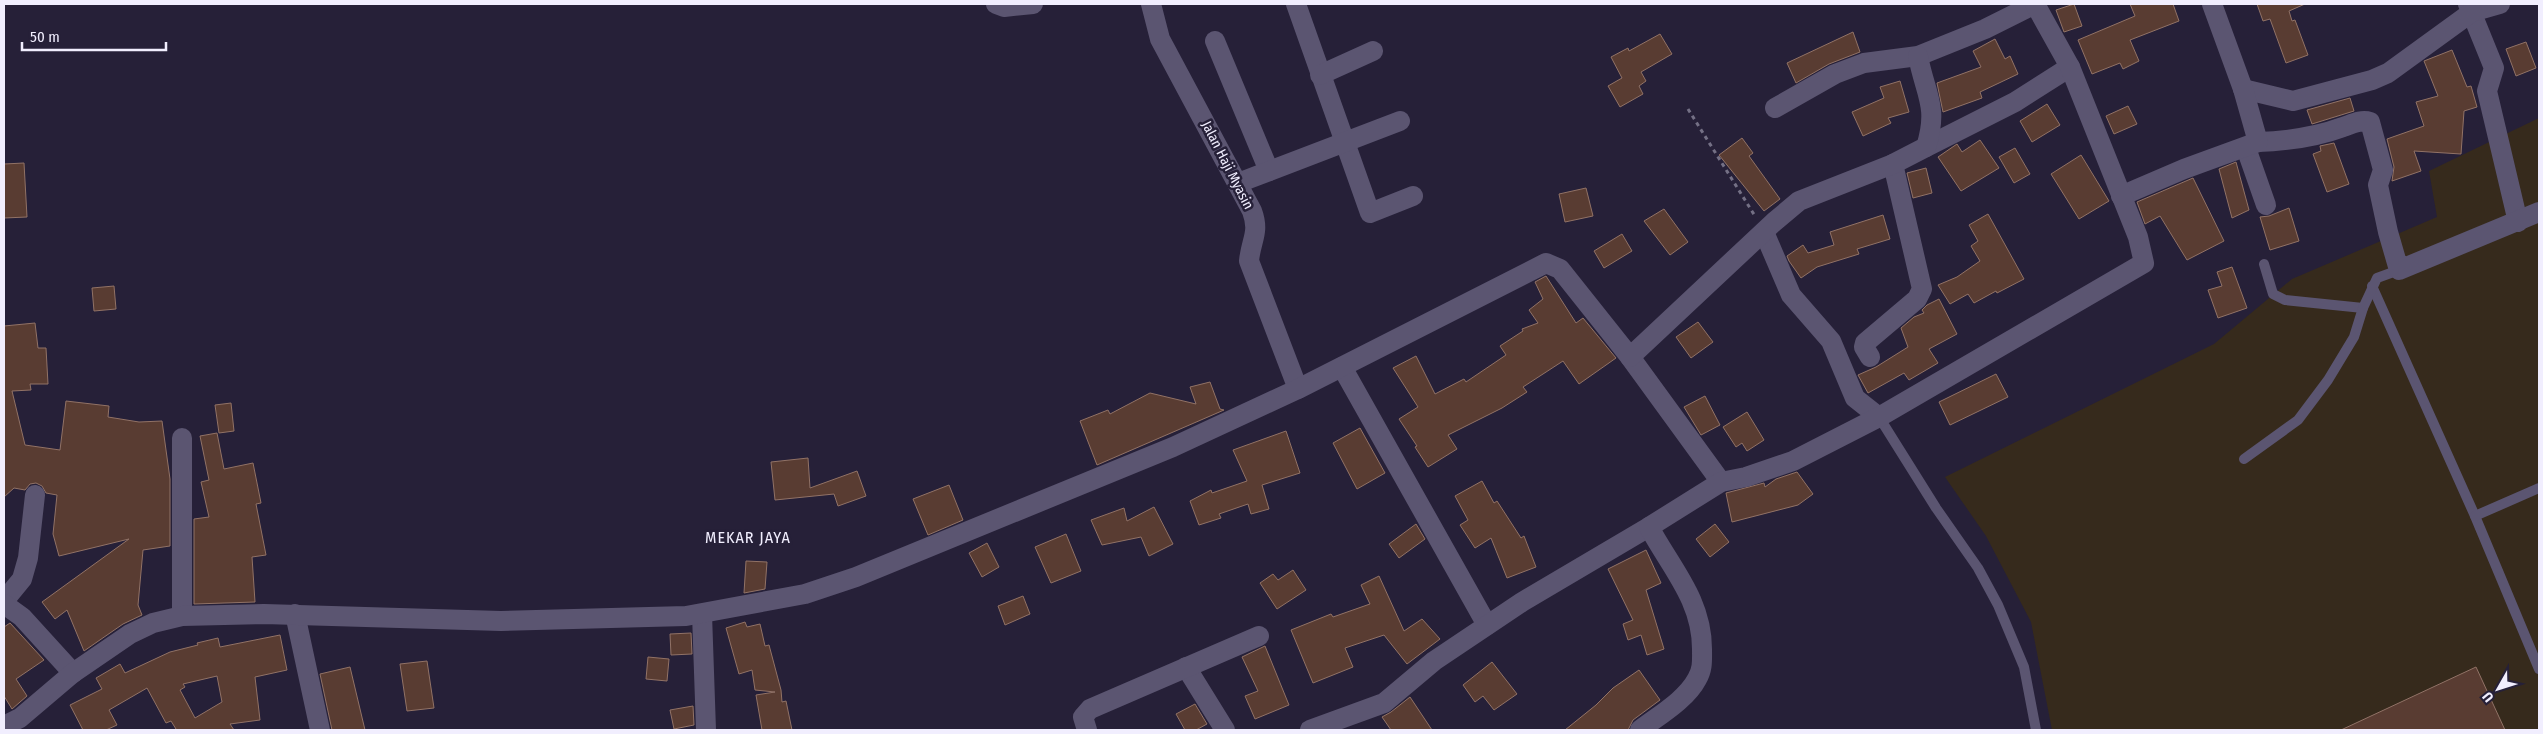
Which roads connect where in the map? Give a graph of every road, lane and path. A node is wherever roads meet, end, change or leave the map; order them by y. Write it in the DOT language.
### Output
graph roads {
  1 [pos="996,4"];
  2 [pos="1033,4"];
  3 [pos="1150,4"];
  4 [pos="1296,4"];
  5 [pos="2035,4"];
  6 [pos="2212,4"];
  7 [pos="2500,4"];
  8 [pos="2470,8"];
  9 [pos="1215,42"];
  10 [pos="1373,51"];
  11 [pos="1918,56"];
  12 [pos="2070,67"];
  13 [pos="1320,75"];
  14 [pos="2243,89"];
  15 [pos="1776,108"];
  16 [pos="1688,109"];
  17 [pos="1400,121"];
  18 [pos="1344,142"];
  19 [pos="2252,145"];
  20 [pos="1926,147"];
  21 [pos="1893,164"];
  22 [pos="1269,171"];
  23 [pos="1238,183"];
  24 [pos="1414,196"];
  25 [pos="2121,196"];
  26 [pos="2266,205"];
  27 [pos="2539,212"];
  28 [pos="2518,222"];
  29 [pos="1764,232"];
  30 [pos="2264,264"];
  31 [pos="2399,270"];
  32 [pos="2372,286"];
  33 [pos="2363,308"];
  34 [pos="1630,357"];
  35 [pos="1870,357"];
  36 [pos="1342,366"];
  37 [pos="1298,389"];
  38 [pos="1879,417"];
  39 [pos="182,438"];
  40 [pos="2244,460"];
  41 [pos="1721,482"];
  42 [pos="2539,488"];
  43 [pos="35,495"];
  44 [pos="2475,516"];
  45 [pos="1649,527"];
  46 [pos="4,602"];
  47 [pos="295,614"];
  48 [pos="702,614"];
  49 [pos="182,616"];
  50 [pos="1487,625"];
  51 [pos="1259,636"];
  52 [pos="1186,667"];
  53 [pos="2539,669"];
  54 [pos="74,673"];
  55 [pos="4,726"];
  56 [pos="320,730"];
  57 [pos="706,730"];
  58 [pos="1087,730"];
  59 [pos="1225,730"];
  60 [pos="1310,730"];
  61 [pos="1640,730"];
  62 [pos="2036,730"];
  1 -- 2 [label="street"];
  3 -- 23 [label="street, Jalan Haji Myasin"];
  4 -- 13 [label="street"];
  5 -- 11 [label="street"];
  5 -- 12 [label="street"];
  6 -- 14 [label="street"];
  7 -- 8 [label="street"];
  8 -- 14 [label="street"];
  8 -- 28 [label="street"];
  9 -- 22 [label="street"];
  10 -- 13 [label="street"];
  11 -- 15 [label="street"];
  11 -- 20 [label="street"];
  12 -- 20 [label="street"];
  12 -- 25 [label="street"];
  13 -- 18 [label="street"];
  14 -- 19 [label="street"];
  16 -- 29 [label="path"];
  17 -- 18 [label="street"];
  18 -- 22 [label="street"];
  18 -- 24 [label="street"];
  19 -- 25 [label="street"];
  19 -- 26 [label="street"];
  19 -- 31 [label="street"];
  20 -- 21 [label="street"];
  21 -- 29 [label="street"];
  21 -- 35 [label="street"];
  22 -- 23 [label="street"];
  23 -- 37 [label="street, Jalan Haji Myasin"];
  25 -- 38 [label="street"];
  27 -- 28 [label="street"];
  28 -- 31 [label="street"];
  29 -- 34 [label="street"];
  29 -- 38 [label="street"];
  30 -- 33 [label="lane"];
  31 -- 32 [label="lane"];
  32 -- 33 [label="lane"];
  32 -- 44 [label="lane"];
  33 -- 40 [label="lane"];
  34 -- 36 [label="street"];
  34 -- 41 [label="street"];
  36 -- 37 [label="street"];
  36 -- 50 [label="street"];
  37 -- 48 [label="street"];
  38 -- 41 [label="street"];
  38 -- 62 [label="lane"];
  39 -- 49 [label="street"];
  41 -- 45 [label="street"];
  42 -- 44 [label="lane"];
  43 -- 46 [label="street"];
  44 -- 53 [label="lane"];
  45 -- 50 [label="street"];
  45 -- 61 [label="street"];
  46 -- 54 [label="street"];
  47 -- 48 [label="street"];
  47 -- 49 [label="street"];
  47 -- 56 [label="street"];
  48 -- 57 [label="street"];
  49 -- 54 [label="street"];
  50 -- 60 [label="street"];
  51 -- 52 [label="street"];
  52 -- 58 [label="street"];
  52 -- 59 [label="street"];
  54 -- 55 [label="street"];
}
